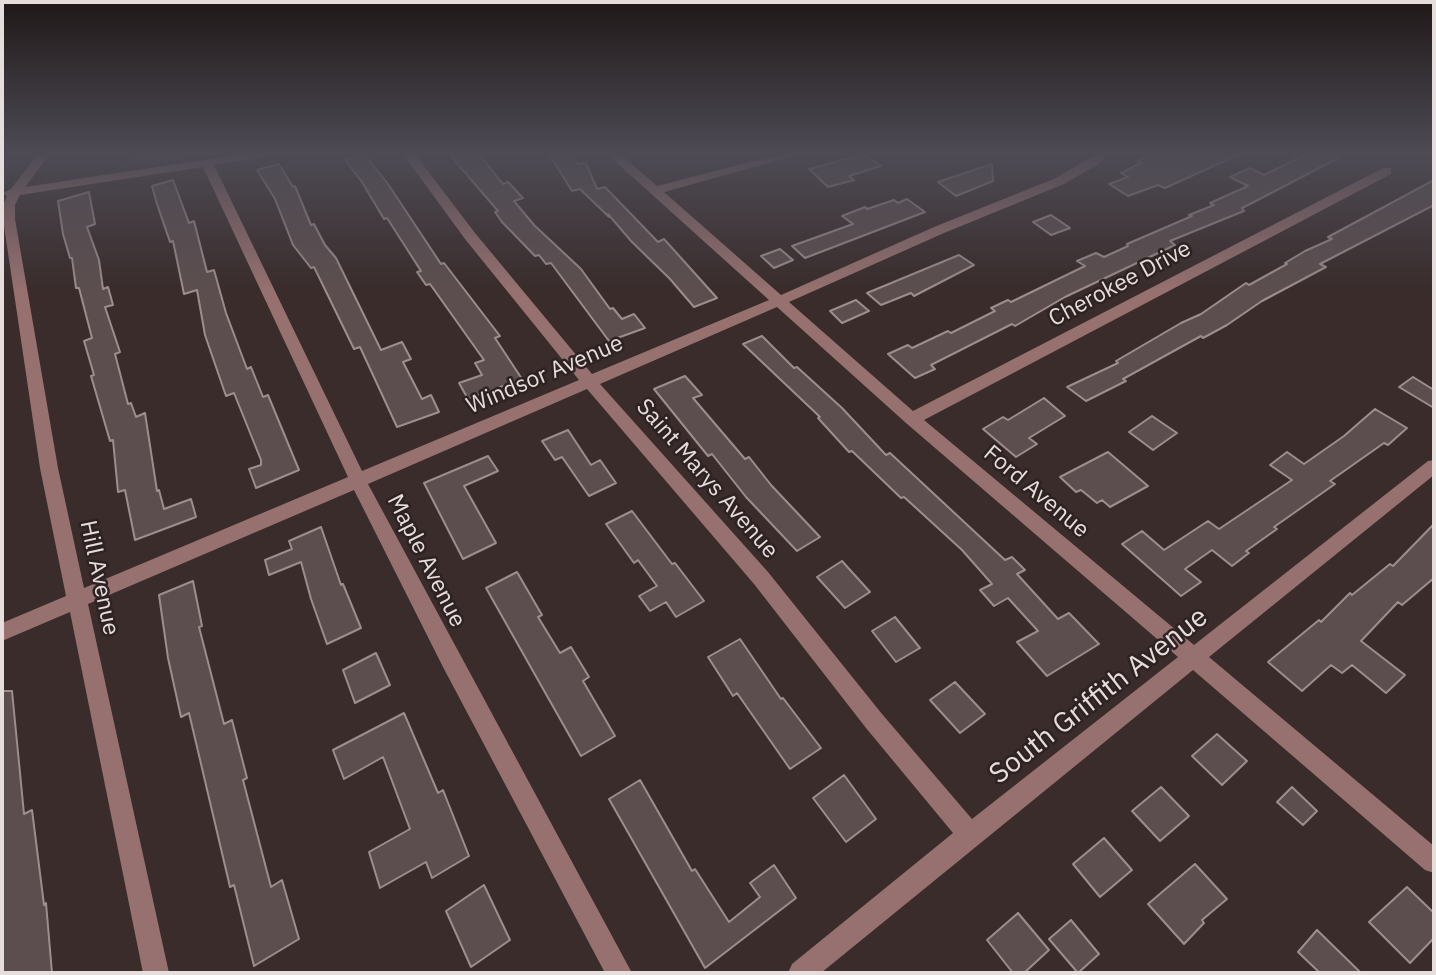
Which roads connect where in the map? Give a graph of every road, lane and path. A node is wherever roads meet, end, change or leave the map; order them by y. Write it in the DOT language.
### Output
graph roads {
  1 [pos="9,200"];
  2 [pos="225,200"];
  3 [pos="443,200"];
  4 [pos="663,200"];
  5 [pos="1014,200"];
  6 [pos="1332,200"];
  7 [pos="777,302"];
  8 [pos="589,381"];
  9 [pos="912,419"];
  10 [pos="1434,466"];
  11 [pos="358,481"];
  12 [pos="79,600"];
  13 [pos="2,632"];
  14 [pos="1195,659"];
  15 [pos="970,835"];
  16 [pos="1434,861"];
  17 [pos="156,973"];
  18 [pos="619,973"];
  19 [pos="801,973"];
  1 -- 12 [label="street, Hill Avenue"];
  2 -- 11 [label="street, Maple Avenue"];
  3 -- 8 [label="street, Saint Marys Avenue"];
  4 -- 7 [label="street, Ford Avenue"];
  5 -- 7 [label="street, Windsor Avenue"];
  6 -- 9 [label="street, Cherokee Drive"];
  7 -- 8 [label="street, Windsor Avenue"];
  7 -- 9 [label="street, Ford Avenue"];
  8 -- 11 [label="street, Windsor Avenue"];
  8 -- 15 [label="street, Saint Marys Avenue"];
  9 -- 14 [label="street, Ford Avenue"];
  10 -- 14 [label="street, South Griffith Avenue"];
  11 -- 12 [label="street, Windsor Avenue"];
  11 -- 18 [label="street, Maple Avenue"];
  12 -- 13 [label="street, Windsor Avenue"];
  12 -- 17 [label="street, Hill Avenue"];
  14 -- 15 [label="street, South Griffith Avenue"];
  14 -- 16 [label="street, Ford Avenue"];
  15 -- 19 [label="street, South Griffith Avenue"];
}
